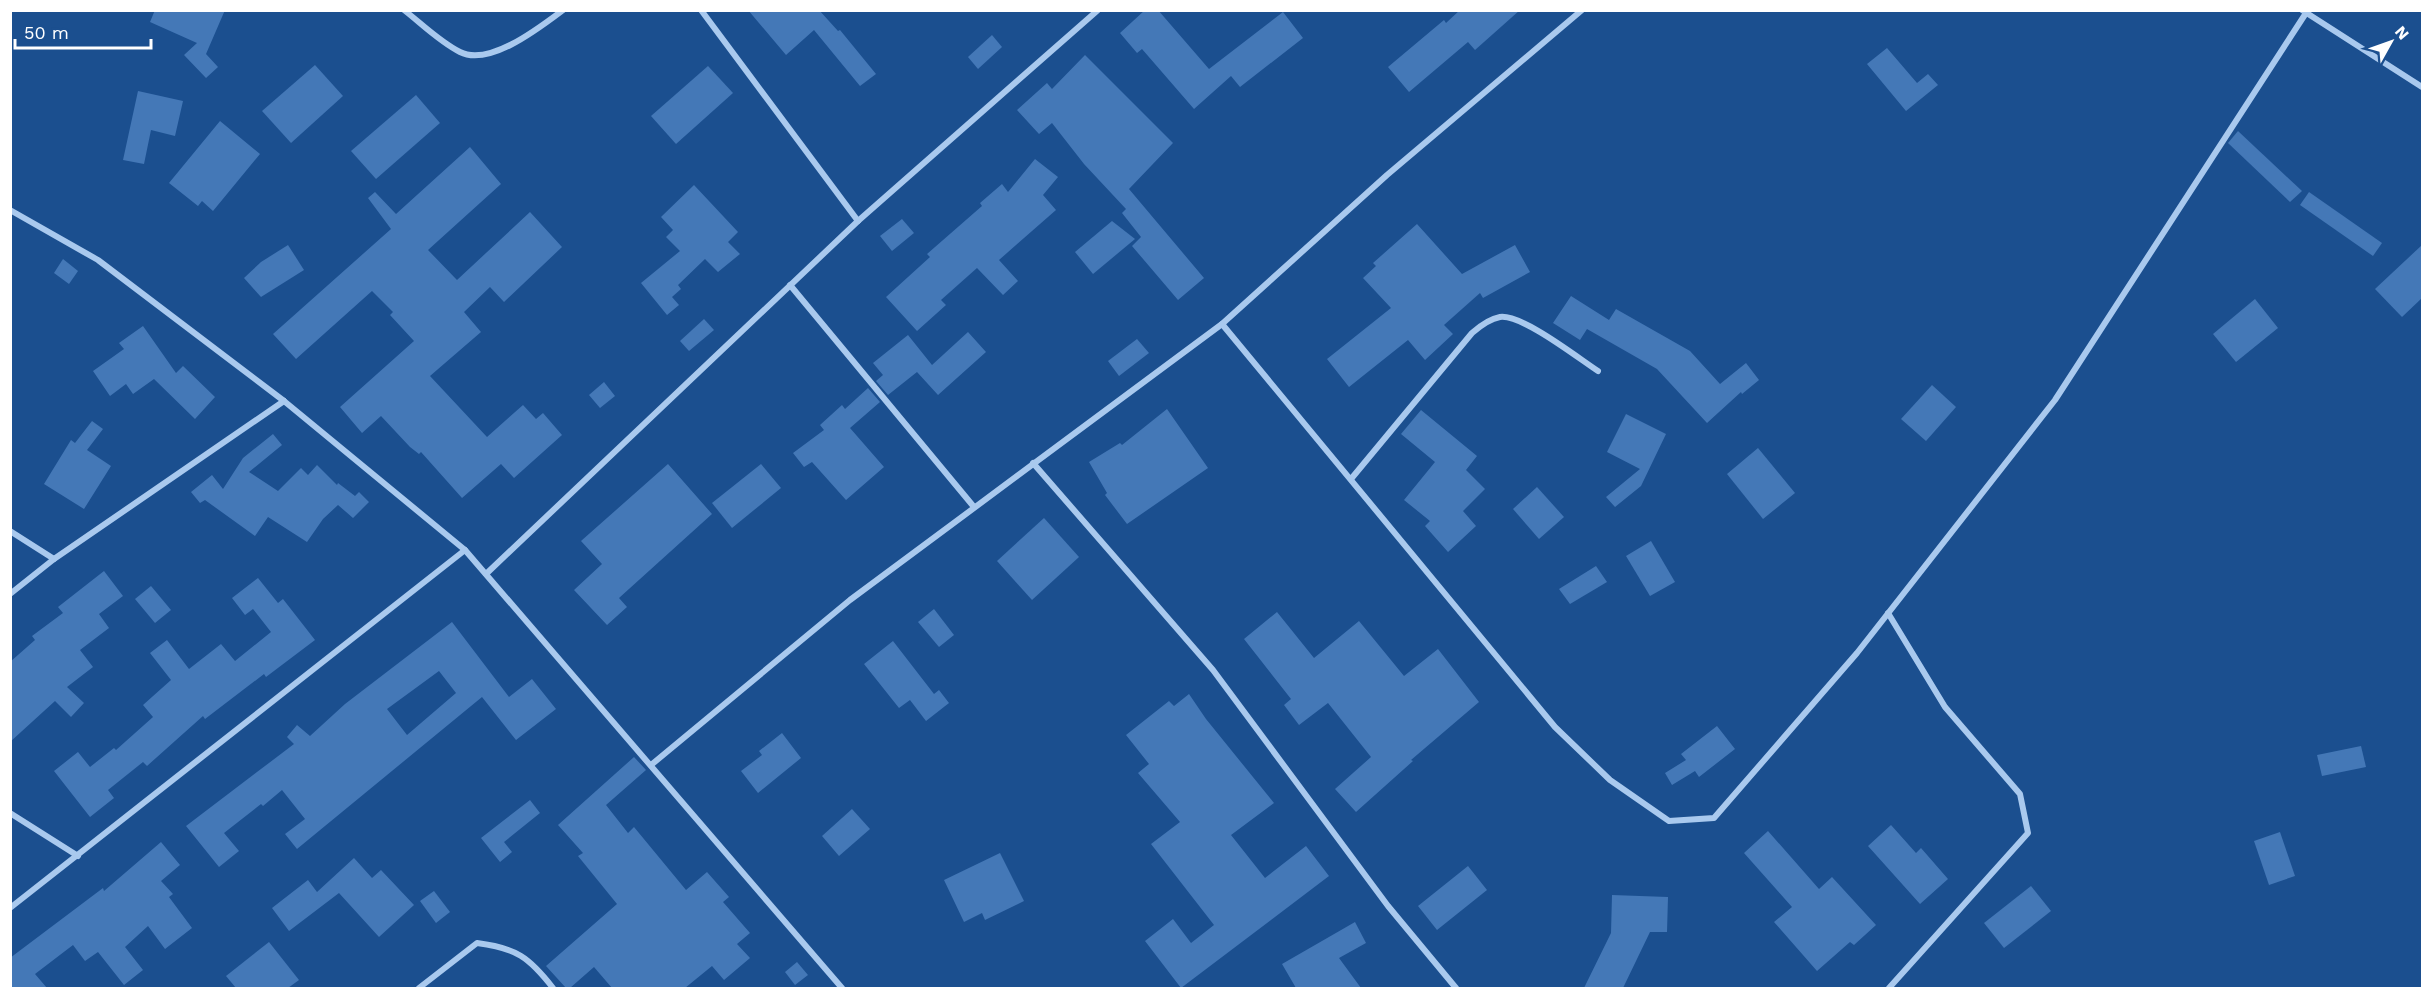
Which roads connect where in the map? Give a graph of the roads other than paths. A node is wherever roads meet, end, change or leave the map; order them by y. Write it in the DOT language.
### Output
graph roads {
  1 [pos="404,10"];
  2 [pos="563,10"];
  3 [pos="701,10"];
  4 [pos="1098,10"];
  5 [pos="1582,10"];
  6 [pos="2304,12"];
  7 [pos="2422,87"];
  8 [pos="10,210"];
  9 [pos="858,220"];
  10 [pos="790,285"];
  11 [pos="1222,324"];
  12 [pos="1598,371"];
  13 [pos="284,402"];
  14 [pos="1033,464"];
  15 [pos="1351,479"];
  16 [pos="974,507"];
  17 [pos="10,531"];
  18 [pos="465,550"];
  19 [pos="54,559"];
  20 [pos="486,574"];
  21 [pos="10,594"];
  22 [pos="1888,613"];
  23 [pos="651,765"];
  24 [pos="10,813"];
  25 [pos="78,856"];
  26 [pos="10,908"];
  27 [pos="419,988"];
  28 [pos="553,988"];
  29 [pos="842,988"];
  30 [pos="1456,988"];
  31 [pos="1889,988"];
  1 -- 2 [label="street"];
  3 -- 9 [label="street"];
  4 -- 9 [label="street"];
  5 -- 11 [label="street"];
  6 -- 7 [label="street"];
  6 -- 22 [label="street"];
  8 -- 13 [label="street"];
  9 -- 10 [label="street"];
  10 -- 16 [label="street"];
  10 -- 20 [label="street"];
  11 -- 14 [label="street"];
  11 -- 15 [label="street"];
  12 -- 15 [label="street"];
  13 -- 18 [label="street"];
  13 -- 19 [label="street"];
  14 -- 16 [label="street"];
  14 -- 30 [label="street"];
  15 -- 22 [label="street"];
  16 -- 23 [label="street"];
  17 -- 19 [label="street"];
  18 -- 20 [label="street"];
  18 -- 25 [label="street"];
  19 -- 21 [label="street"];
  20 -- 23 [label="street"];
  22 -- 31 [label="street"];
  23 -- 29 [label="street"];
  24 -- 25 [label="street"];
  25 -- 26 [label="street"];
  27 -- 28 [label="street"];
}
